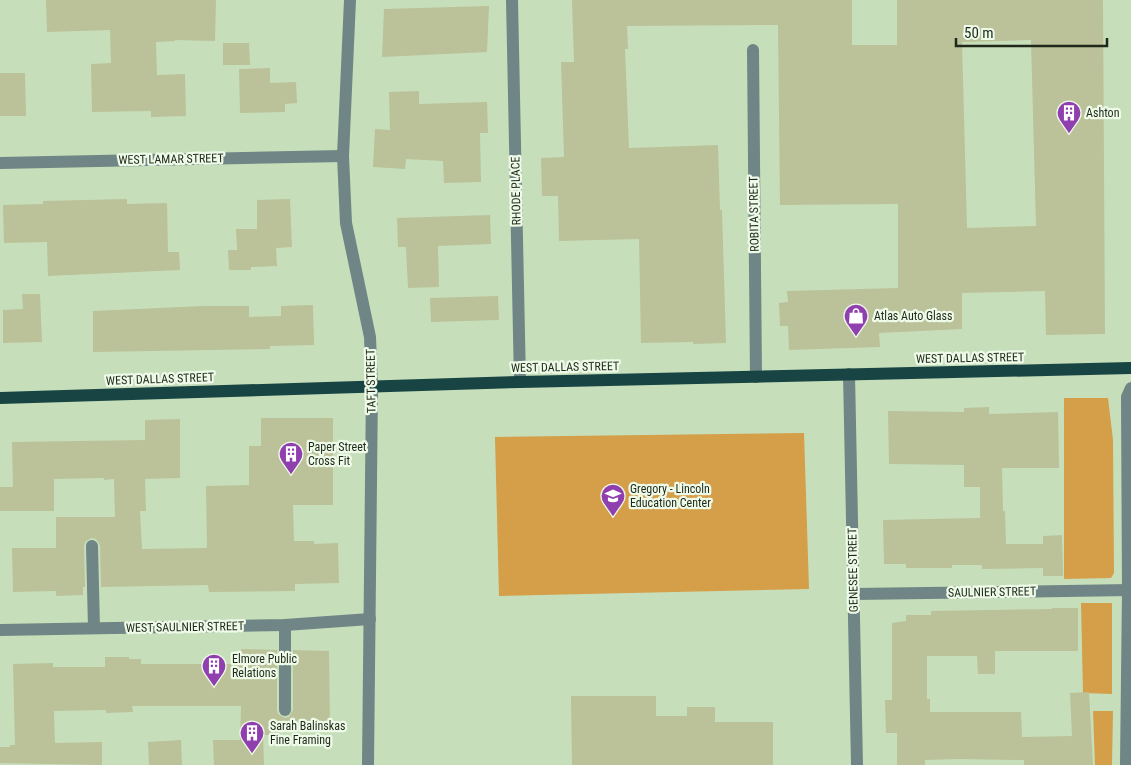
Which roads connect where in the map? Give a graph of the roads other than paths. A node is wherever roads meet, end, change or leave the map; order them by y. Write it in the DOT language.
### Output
graph roads {
  1 [pos="350,0"];
  2 [pos="512,0"];
  3 [pos="753,50"];
  4 [pos="343,156"];
  5 [pos="0,163"];
  6 [pos="1131,368"];
  7 [pos="849,374"];
  8 [pos="756,377"];
  9 [pos="520,382"];
  10 [pos="372,387"];
  11 [pos="1131,388"];
  12 [pos="0,398"];
  13 [pos="92,546"];
  14 [pos="1129,590"];
  15 [pos="854,594"];
  16 [pos="370,620"];
  17 [pos="284,625"];
  18 [pos="94,628"];
  19 [pos="0,630"];
  20 [pos="285,710"];
  21 [pos="368,765"];
  22 [pos="857,765"];
  23 [pos="1126,765"];
  1 -- 4 [label="street, TAFT STREET"];
  2 -- 9 [label="street, RHODE PLACE"];
  3 -- 8 [label="street, ROBITA STREET"];
  4 -- 5 [label="street, WEST LAMAR STREET"];
  4 -- 10 [label="street, TAFT STREET"];
  6 -- 7 [label="main road, WEST DALLAS STREET"];
  7 -- 8 [label="main road, WEST DALLAS STREET"];
  7 -- 15 [label="street, GENESEE STREET"];
  8 -- 9 [label="main road, WEST DALLAS STREET"];
  9 -- 10 [label="main road, WEST DALLAS STREET"];
  10 -- 12 [label="main road, WEST DALLAS STREET"];
  10 -- 16 [label="street, TAFT STREET"];
  11 -- 14 [label="street"];
  13 -- 18 [label="street"];
  14 -- 15 [label="street, SAULNIER STREET"];
  14 -- 23 [label="street"];
  15 -- 22 [label="street, GENESEE STREET"];
  16 -- 17 [label="street, WEST SAULNIER STREET"];
  16 -- 21 [label="street, TAFT STREET"];
  17 -- 18 [label="street, WEST SAULNIER STREET"];
  17 -- 20 [label="street"];
  18 -- 19 [label="street, WEST SAULNIER STREET"];
}
